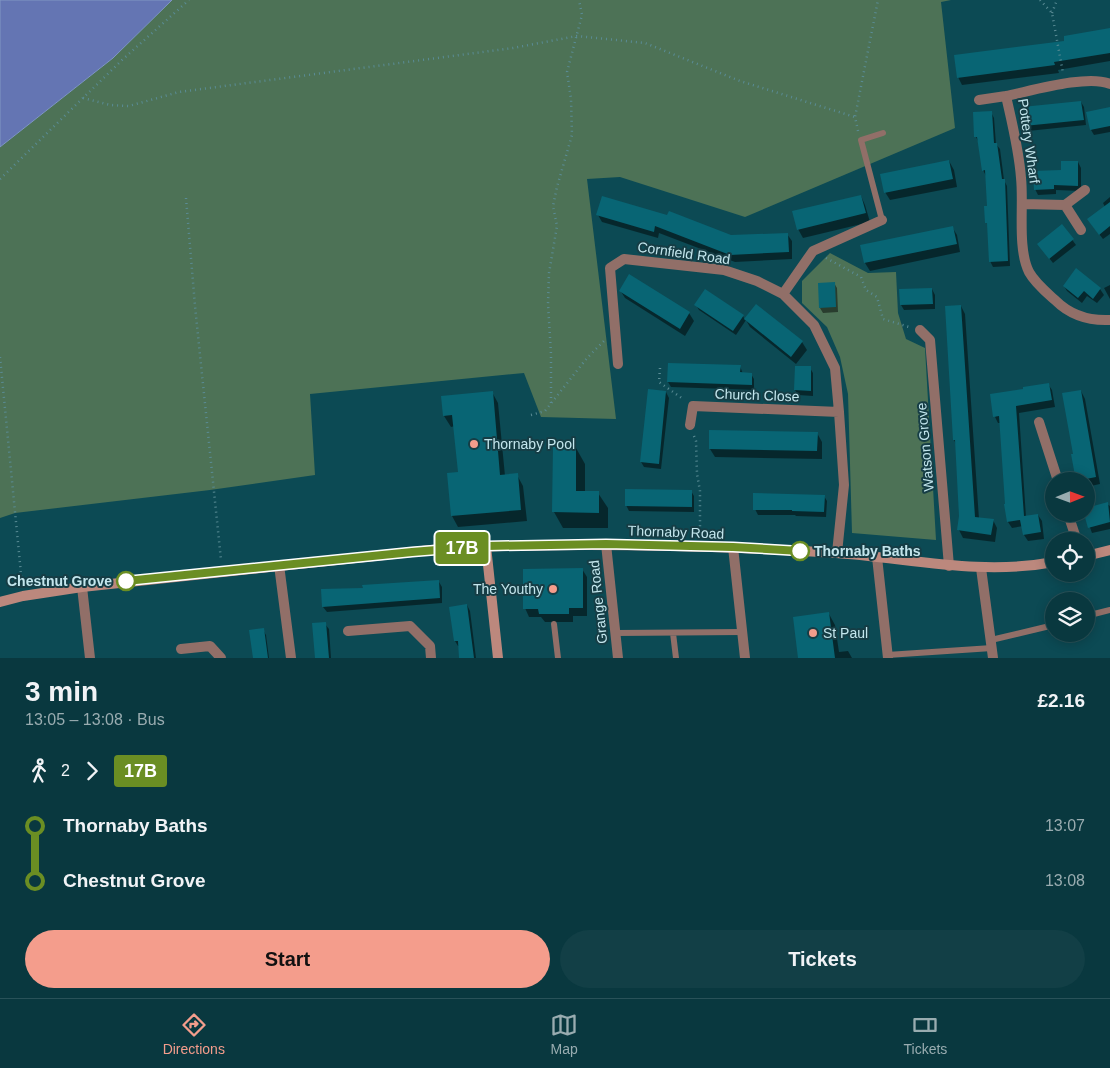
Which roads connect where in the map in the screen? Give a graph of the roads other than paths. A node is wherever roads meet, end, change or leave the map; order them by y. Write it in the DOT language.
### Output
graph roads {
  1 [pos="1110,84"];
  2 [pos="1006,96"];
  3 [pos="979,100"];
  4 [pos="884,133"];
  5 [pos="1085,190"];
  6 [pos="1022,204"];
  7 [pos="1065,205"];
  8 [pos="882,220"];
  9 [pos="1081,230"];
  10 [pos="783,294"];
  11 [pos="1110,320"];
  12 [pos="920,330"];
  13 [pos="618,364"];
  14 [pos="839,412"];
  15 [pos="1039,422"];
  16 [pos="690,425"];
  17 [pos="1055,472"];
  18 [pos="606,544"];
  19 [pos="486,546"];
  20 [pos="733,547"];
  21 [pos="1110,550"];
  22 [pos="837,553"];
  23 [pos="1095,554"];
  24 [pos="877,557"];
  25 [pos="1045,564"];
  26 [pos="280,565"];
  27 [pos="949,566"];
  28 [pos="982,568"];
  29 [pos="82,587"];
  30 [pos="0,602"];
  31 [pos="1110,610"];
  32 [pos="1095,614"];
  33 [pos="554,624"];
  34 [pos="1045,628"];
  35 [pos="348,631"];
  36 [pos="742,632"];
  37 [pos="616,633"];
  38 [pos="673,633"];
  39 [pos="181,649"];
  40 [pos="992,649"];
  41 [pos="941,655"];
  42 [pos="887,656"];
  43 [pos="90,658"];
  44 [pos="221,658"];
  45 [pos="291,658"];
  46 [pos="431,658"];
  47 [pos="498,658"];
  48 [pos="558,658"];
  49 [pos="618,658"];
  50 [pos="676,658"];
  51 [pos="745,658"];
  1 -- 2 [label="street, Pottery Wharf"];
  2 -- 3 [label="street"];
  2 -- 6 [label="street, Pottery Wharf"];
  4 -- 8 [label="lane"];
  5 -- 7 [label="street"];
  6 -- 7 [label="street, Pottery Wharf"];
  6 -- 11 [label="street, Pottery Wharf"];
  7 -- 9 [label="street"];
  8 -- 10 [label="street"];
  10 -- 13 [label="street, Cornfield Road"];
  10 -- 14 [label="street, Cornfield Road"];
  12 -- 27 [label="street, Watson Grove"];
  14 -- 16 [label="street, Church Close"];
  14 -- 22 [label="street, Cornfield Road"];
  15 -- 17 [label="street"];
  18 -- 19 [label="street, Thornaby Road"];
  18 -- 20 [label="street, Thornaby Road"];
  18 -- 37 [label="street, Grange Road"];
  19 -- 26 [label="street, Thornaby Road"];
  19 -- 47 [label="street"];
  20 -- 22 [label="street, Thornaby Road"];
  20 -- 36 [label="street"];
  21 -- 23 [label="street"];
  22 -- 24 [label="street, Thornaby Road"];
  24 -- 27 [label="street, Thornaby Road"];
  24 -- 42 [label="street"];
  25 -- 28 [label="street, Thornaby Road"];
  26 -- 29 [label="street, Thornaby Road"];
  26 -- 45 [label="street"];
  27 -- 28 [label="street, Thornaby Road"];
  28 -- 40 [label="street"];
  29 -- 30 [label="street, Thornaby Road"];
  29 -- 43 [label="street"];
  31 -- 32 [label="lane"];
  33 -- 48 [label="lane"];
  34 -- 40 [label="lane"];
  35 -- 46 [label="street"];
  36 -- 38 [label="lane"];
  36 -- 51 [label="street"];
  37 -- 38 [label="lane"];
  37 -- 49 [label="street, Grange Road"];
  38 -- 50 [label="lane"];
  39 -- 44 [label="street"];
  40 -- 41 [label="lane"];
  41 -- 42 [label="lane"];
}
